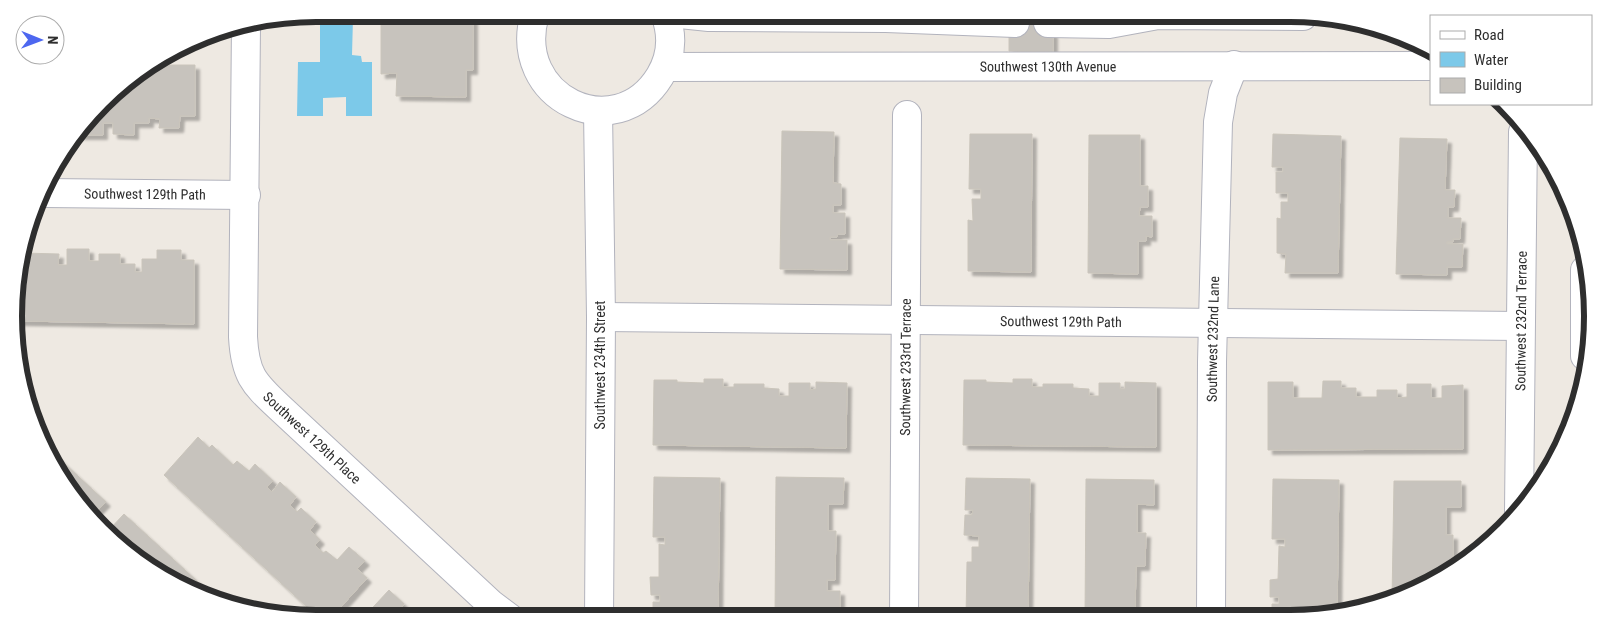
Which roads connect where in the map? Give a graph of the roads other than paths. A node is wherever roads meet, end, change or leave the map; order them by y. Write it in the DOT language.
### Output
graph roads {
  1 [pos="533,22"];
  2 [pos="668,22"];
  3 [pos="986,22"];
  4 [pos="1118,22"];
  5 [pos="1048,24"];
  6 [pos="246,31"];
  7 [pos="1234,65"];
  8 [pos="987,66"];
  9 [pos="1430,66"];
  10 [pos="666,67"];
  11 [pos="598,111"];
  12 [pos="907,115"];
  13 [pos="1523,137"];
  14 [pos="50,193"];
  15 [pos="246,195"];
  16 [pos="601,317"];
  17 [pos="906,319"];
  18 [pos="1213,322"];
  19 [pos="1520,326"];
  20 [pos="1519,501"];
  21 [pos="499,610"];
  22 [pos="599,610"];
  23 [pos="904,610"];
  24 [pos="1211,610"];
  1 -- 11 [label="street"];
  2 -- 10 [label="street"];
  3 -- 8 [label="street"];
  4 -- 5 [label="street"];
  6 -- 15 [label="street, Southwest 129th Place"];
  7 -- 8 [label="street, Southwest 130th Avenue"];
  7 -- 9 [label="street, Southwest 130th Avenue"];
  7 -- 18 [label="street, Southwest 232nd Lane"];
  8 -- 10 [label="street, Southwest 130th Avenue"];
  10 -- 11 [label="street"];
  11 -- 16 [label="street, Southwest 234th Street"];
  12 -- 17 [label="street, Southwest 233rd Terrace"];
  13 -- 19 [label="street, Southwest 232nd Terrace"];
  14 -- 15 [label="street, Southwest 129th Path"];
  15 -- 21 [label="street, Southwest 129th Place"];
  16 -- 17 [label="street, Southwest 129th Path"];
  16 -- 22 [label="street, Southwest 234th Street"];
  17 -- 18 [label="street, Southwest 129th Path"];
  17 -- 23 [label="street, Southwest 233rd Terrace"];
  18 -- 19 [label="street, Southwest 129th Path"];
  18 -- 24 [label="street, Southwest 232nd Lane"];
  19 -- 20 [label="street, Southwest 232nd Terrace"];
}
